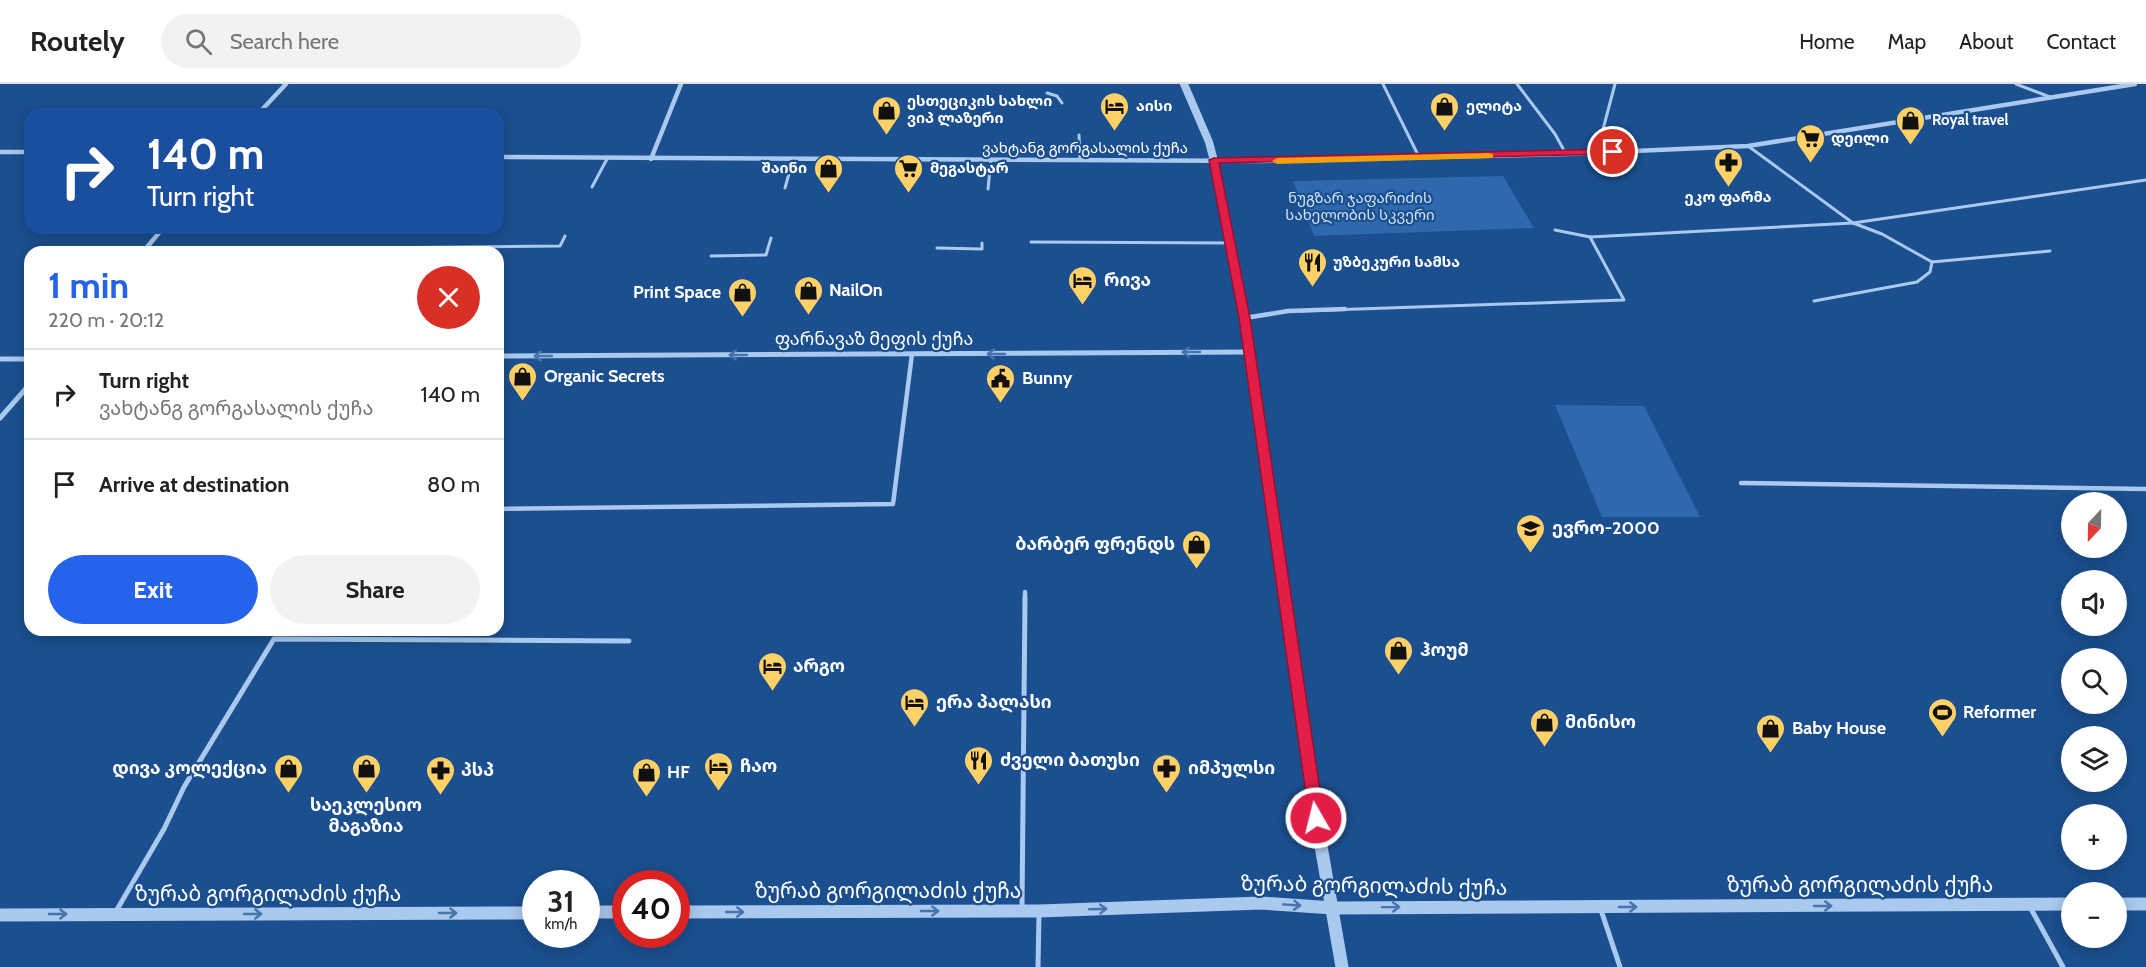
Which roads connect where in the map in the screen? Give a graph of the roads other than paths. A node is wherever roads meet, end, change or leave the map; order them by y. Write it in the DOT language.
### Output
graph roads {
  1 [pos="286,84"];
  2 [pos="681,84"];
  3 [pos="1184,84"];
  4 [pos="1383,84"];
  5 [pos="1517,84"];
  6 [pos="1616,84"];
  7 [pos="2016,84"];
  8 [pos="2135,84"];
  9 [pos="1047,93"];
  10 [pos="2050,97"];
  11 [pos="1062,103"];
  12 [pos="264,108"];
  13 [pos="1079,135"];
  14 [pos="1748,146"];
  15 [pos="0,153"];
  16 [pos="24,153"];
  17 [pos="1590,153"];
  18 [pos="1566,154"];
  19 [pos="504,157"];
  20 [pos="1419,158"];
  21 [pos="607,159"];
  22 [pos="651,159"];
  23 [pos="793,159"];
  24 [pos="991,159"];
  25 [pos="1080,160"];
  26 [pos="1214,160"];
  27 [pos="2146,180"];
  28 [pos="591,187"];
  29 [pos="785,188"];
  30 [pos="988,189"];
  31 [pos="1853,223"];
  32 [pos="1555,230"];
  33 [pos="158,234"];
  34 [pos="566,236"];
  35 [pos="1590,237"];
  36 [pos="771,238"];
  37 [pos="1031,242"];
  38 [pos="982,243"];
  39 [pos="1231,243"];
  40 [pos="148,246"];
  41 [pos="504,247"];
  42 [pos="937,248"];
  43 [pos="2050,250"];
  44 [pos="711,256"];
  45 [pos="1932,262"];
  46 [pos="1814,301"];
  47 [pos="1245,318"];
  48 [pos="1250,352"];
  49 [pos="912,354"];
  50 [pos="504,356"];
  51 [pos="0,359"];
  52 [pos="24,359"];
  53 [pos="24,391"];
  54 [pos="0,418"];
  55 [pos="1741,483"];
  56 [pos="2146,489"];
  57 [pos="504,509"];
  58 [pos="1025,592"];
  59 [pos="629,641"];
  60 [pos="2028,904"];
  61 [pos="2061,904"];
  62 [pos="2127,904"];
  63 [pos="2146,904"];
  64 [pos="1600,907"];
  65 [pos="1333,908"];
  66 [pos="1022,911"];
  67 [pos="1039,911"];
  68 [pos="522,912"];
  69 [pos="690,912"];
  70 [pos="114,914"];
  71 [pos="0,915"];
  72 [pos="1038,967"];
  73 [pos="1342,967"];
  74 [pos="1620,967"];
  75 [pos="2062,967"];
  1 -- 12 [label="street"];
  2 -- 22 [label="street"];
  3 -- 26 [label="street"];
  4 -- 20 [label="lane"];
  5 -- 18 [label="lane"];
  6 -- 17 [label="lane"];
  7 -- 10 [label="lane"];
  8 -- 10 [label="street, ვახტანგ გორგასალის ქუჩა"];
  9 -- 11 [label="lane"];
  10 -- 14 [label="street, ვახტანგ გორგასალის ქუჩა"];
  13 -- 25 [label="lane"];
  14 -- 17 [label="street, ვახტანგ გორგასალის ქუჩა"];
  14 -- 31 [label="lane"];
  15 -- 16 [label="street"];
  17 -- 18 [label="street, ვახტანგ გორგასალის ქუჩა"];
  18 -- 20 [label="street, ვახტანგ გორგასალის ქუჩა"];
  19 -- 21 [label="street, ვახტანგ გორგასალის ქუჩა"];
  20 -- 26 [label="street, ვახტანგ გორგასალის ქუჩა"];
  21 -- 22 [label="street, ვახტანგ გორგასალის ქუჩა"];
  21 -- 28 [label="lane"];
  22 -- 23 [label="street, ვახტანგ გორგასალის ქუჩა"];
  23 -- 24 [label="street, ვახტანგ გორგასალის ქუჩა"];
  23 -- 29 [label="lane"];
  24 -- 25 [label="street, ვახტანგ გორგასალის ქუჩა"];
  24 -- 30 [label="lane"];
  25 -- 26 [label="street, ვახტანგ გორგასალის ქუჩა"];
  26 -- 39 [label="street"];
  27 -- 31 [label="lane"];
  31 -- 35 [label="lane"];
  31 -- 45 [label="lane"];
  32 -- 35 [label="lane"];
  33 -- 40 [label="street"];
  34 -- 41 [label="lane"];
  35 -- 47 [label="lane"];
  36 -- 44 [label="lane"];
  37 -- 39 [label="lane"];
  38 -- 42 [label="lane"];
  39 -- 47 [label="street"];
  43 -- 45 [label="lane"];
  45 -- 46 [label="lane"];
  47 -- 48 [label="street"];
  48 -- 49 [label="street, ფარნავაზ მეფის ქუჩა, one-way"];
  48 -- 65 [label="street"];
  49 -- 50 [label="street, ფარნავაზ მეფის ქუჩა, one-way"];
  49 -- 57 [label="lane"];
  51 -- 52 [label="street"];
  53 -- 54 [label="street"];
  55 -- 56 [label="lane"];
  58 -- 66 [label="lane"];
  59 -- 70 [label="lane"];
  60 -- 61 [label="street, ზურაბ გორგილაძის ქუჩა"];
  64 -- 60 [label="street, ზურაბ გორგილაძის ქუჩა, one-way"];
  60 -- 75 [label="lane"];
  62 -- 63 [label="street"];
  65 -- 64 [label="street, ზურაბ გორგილაძის ქუჩა, one-way"];
  64 -- 74 [label="lane"];
  67 -- 65 [label="street, ზურაბ გორგილაძის ქუჩა, one-way"];
  65 -- 73 [label="street"];
  66 -- 67 [label="street, ზურაბ გორგილაძის ქუჩა"];
  69 -- 66 [label="street, ზურაბ გორგილაძის ქუჩა, one-way"];
  67 -- 72 [label="lane"];
  70 -- 68 [label="street, ზურაბ გორგილაძის ქუჩა, one-way"];
  71 -- 70 [label="street, ზურაბ გორგილაძის ქუჩა, one-way"];
}
